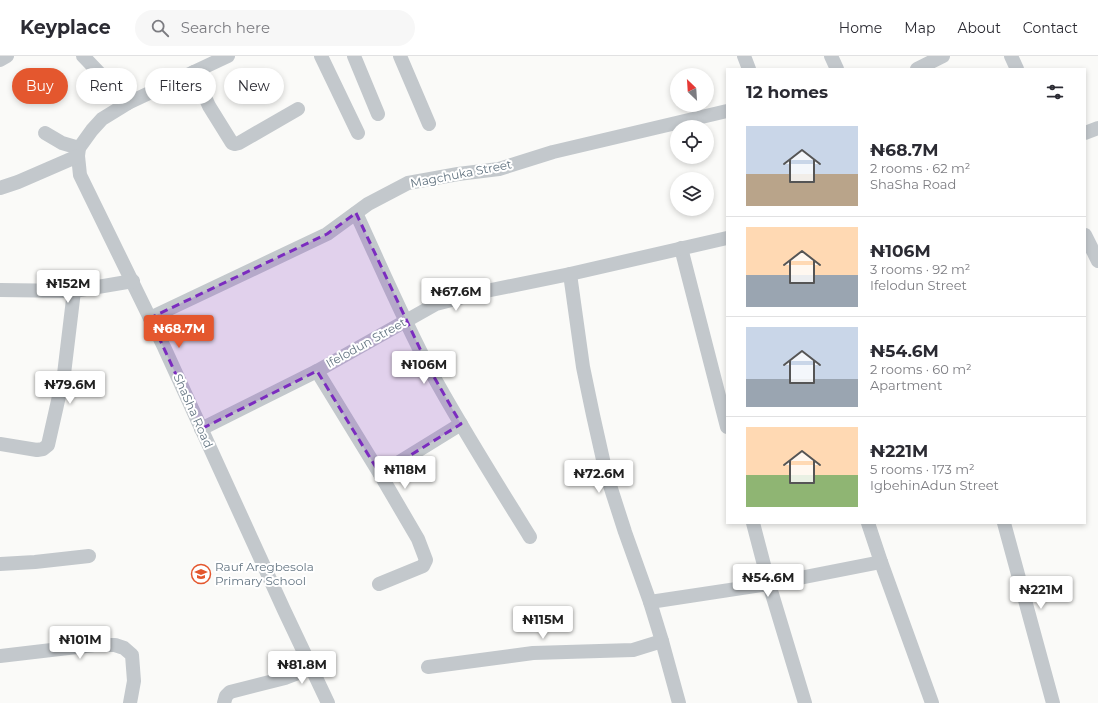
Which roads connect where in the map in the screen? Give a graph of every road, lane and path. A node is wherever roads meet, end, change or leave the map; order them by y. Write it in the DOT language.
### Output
graph roads {
  1 [pos="7,56"];
  2 [pos="83,56"];
  3 [pos="228,56"];
  4 [pos="321,56"];
  5 [pos="354,56"];
  6 [pos="400,56"];
  7 [pos="744,56"];
  8 [pos="831,56"];
  9 [pos="943,56"];
  10 [pos="1012,56"];
  11 [pos="0,60"];
  12 [pos="94,68"];
  13 [pos="202,68"];
  14 [pos="749,68"];
  15 [pos="837,68"];
  16 [pos="919,68"];
  17 [pos="1017,68"];
  18 [pos="126,104"];
  19 [pos="208,104"];
  20 [pos="298,109"];
  21 [pos="726,111"];
  22 [pos="378,114"];
  23 [pos="429,124"];
  24 [pos="1098,128"];
  25 [pos="45,133"];
  26 [pos="358,133"];
  27 [pos="1086,133"];
  28 [pos="79,152"];
  29 [pos="0,188"];
  30 [pos="356,213"];
  31 [pos="1086,237"];
  32 [pos="726,238"];
  33 [pos="681,248"];
  34 [pos="1098,260"];
  35 [pos="570,274"];
  36 [pos="133,281"];
  37 [pos="0,290"];
  38 [pos="74,291"];
  39 [pos="150,318"];
  40 [pos="406,321"];
  41 [pos="316,371"];
  42 [pos="726,423"];
  43 [pos="461,424"];
  44 [pos="201,429"];
  45 [pos="0,444"];
  46 [pos="380,474"];
  47 [pos="753,524"];
  48 [pos="868,524"];
  49 [pos="1004,524"];
  50 [pos="530,537"];
  51 [pos="89,556"];
  52 [pos="881,562"];
  53 [pos="0,564"];
  54 [pos="379,584"];
  55 [pos="770,584"];
  56 [pos="650,602"];
  57 [pos="662,641"];
  58 [pos="0,656"];
  59 [pos="428,666"];
  60 [pos="311,668"];
  61 [pos="130,703"];
  62 [pos="224,703"];
  63 [pos="328,703"];
  64 [pos="679,703"];
  65 [pos="805,703"];
  66 [pos="932,703"];
  67 [pos="1053,703"];
  1 -- 11 [label="street"];
  2 -- 12 [label="street"];
  3 -- 13 [label="street"];
  4 -- 26 [label="street"];
  5 -- 22 [label="street"];
  6 -- 23 [label="street"];
  7 -- 14 [label="street"];
  8 -- 15 [label="street"];
  9 -- 16 [label="street"];
  10 -- 17 [label="street"];
  18 -- 28 [label="street"];
  19 -- 20 [label="street"];
  21 -- 30 [label="street, Magchuka Street"];
  24 -- 27 [label="street"];
  25 -- 28 [label="street"];
  28 -- 29 [label="street"];
  28 -- 36 [label="street, ShaSha Road"];
  30 -- 39 [label="street, Magchuka Street"];
  30 -- 40 [label="street"];
  31 -- 34 [label="street"];
  32 -- 33 [label="street, Ifelodun Street"];
  33 -- 35 [label="street, Ifelodun Street"];
  33 -- 42 [label="street"];
  35 -- 40 [label="street, Ifelodun Street"];
  35 -- 56 [label="street"];
  36 -- 38 [label="street"];
  36 -- 39 [label="street, ShaSha Road"];
  37 -- 38 [label="street"];
  38 -- 45 [label="street"];
  39 -- 44 [label="street, ShaSha Road"];
  40 -- 41 [label="street, Ifelodun Street"];
  40 -- 43 [label="street"];
  41 -- 44 [label="street, Ifelodun Street"];
  41 -- 46 [label="street"];
  43 -- 46 [label="street"];
  43 -- 50 [label="street"];
  44 -- 60 [label="street, ShaSha Road"];
  46 -- 54 [label="street"];
  47 -- 55 [label="street"];
  48 -- 52 [label="street"];
  49 -- 67 [label="street"];
  51 -- 53 [label="street"];
  52 -- 55 [label="street"];
  52 -- 66 [label="street"];
  55 -- 56 [label="street"];
  55 -- 65 [label="street"];
  56 -- 57 [label="street"];
  57 -- 59 [label="street"];
  57 -- 64 [label="street"];
  58 -- 61 [label="street"];
  60 -- 62 [label="street"];
  60 -- 63 [label="street, ShaSha Road"];
}
